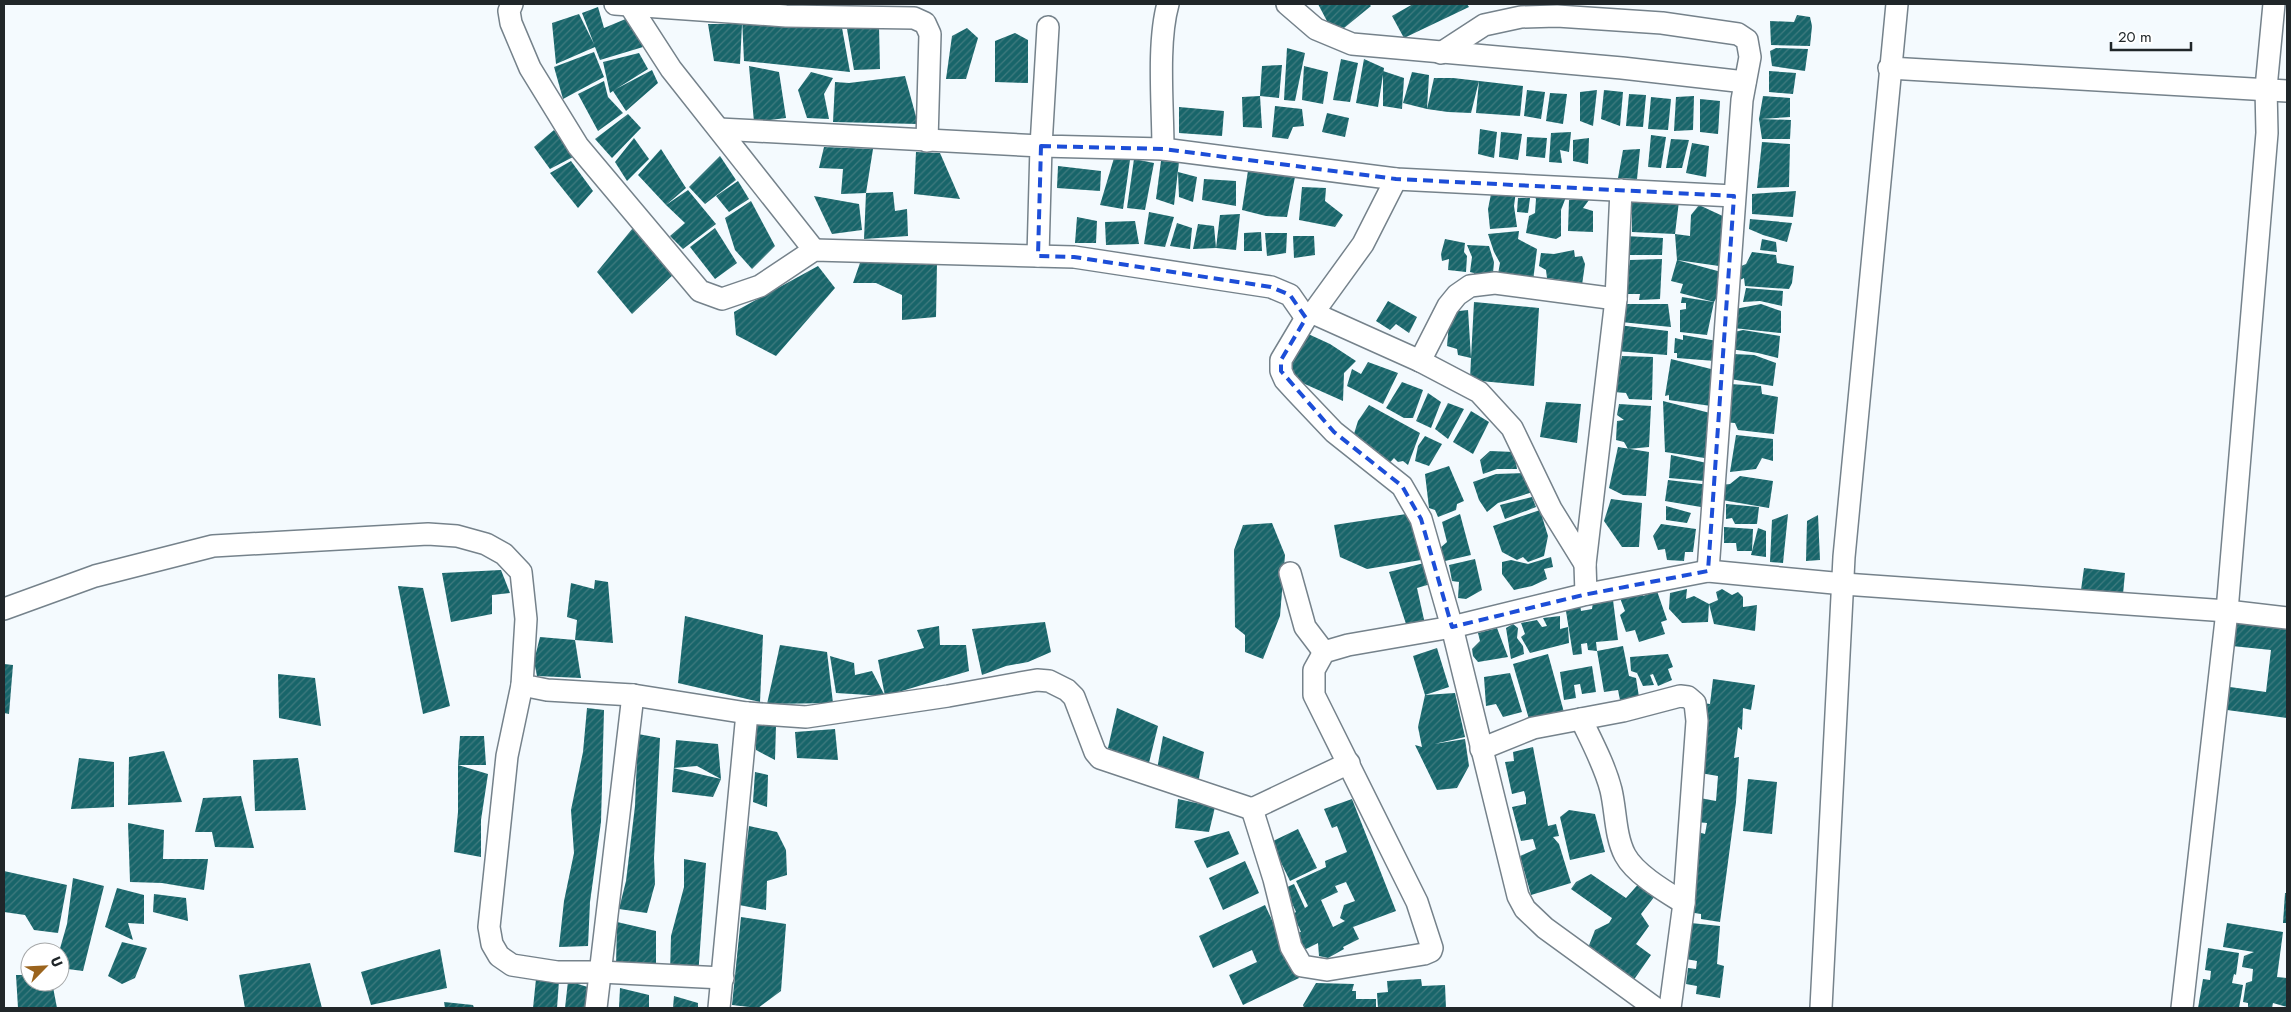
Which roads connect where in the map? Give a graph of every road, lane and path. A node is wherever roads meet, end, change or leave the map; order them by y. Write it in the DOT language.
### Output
graph roads {
  1 [pos="512,4"];
  2 [pos="625,4"];
  3 [pos="1168,4"];
  4 [pos="1287,4"];
  5 [pos="1897,4"];
  6 [pos="2274,4"];
  7 [pos="867,11"];
  8 [pos="1048,27"];
  9 [pos="1441,53"];
  10 [pos="1889,68"];
  11 [pos="1745,82"];
  12 [pos="2266,88"];
  13 [pos="2287,91"];
  14 [pos="719,128"];
  15 [pos="927,141"];
  16 [pos="1041,146"];
  17 [pos="1163,149"];
  18 [pos="1396,179"];
  19 [pos="1621,190"];
  20 [pos="1734,196"];
  21 [pos="814,250"];
  22 [pos="1038,256"];
  23 [pos="1616,299"];
  24 [pos="1309,315"];
  25 [pos="1420,361"];
  26 [pos="1585,564"];
  27 [pos="1708,571"];
  28 [pos="1290,573"];
  29 [pos="1844,584"];
  30 [pos="1586,594"];
  31 [pos="4,609"];
  32 [pos="2227,611"];
  33 [pos="2287,618"];
  34 [pos="1452,627"];
  35 [pos="1324,652"];
  36 [pos="522,685"];
  37 [pos="633,695"];
  38 [pos="747,713"];
  39 [pos="1581,720"];
  40 [pos="1481,749"];
  41 [pos="1349,763"];
  42 [pos="1252,809"];
  43 [pos="1684,903"];
  44 [pos="600,972"];
  45 [pos="723,978"];
  46 [pos="596,1008"];
  47 [pos="719,1008"];
  48 [pos="1655,1008"];
  49 [pos="1670,1008"];
  50 [pos="1822,1008"];
  51 [pos="2182,1008"];
  1 -- 21 [label="street"];
  2 -- 7 [label="street"];
  2 -- 14 [label="street"];
  3 -- 17 [label="street"];
  4 -- 9 [label="street"];
  5 -- 10 [label="street"];
  6 -- 12 [label="street"];
  7 -- 15 [label="street"];
  8 -- 16 [label="street"];
  9 -- 11 [label="street"];
  9 -- 11 [label="street"];
  10 -- 12 [label="street"];
  10 -- 29 [label="street"];
  11 -- 20 [label="street"];
  12 -- 13 [label="street"];
  12 -- 32 [label="street"];
  14 -- 15 [label="street"];
  14 -- 21 [label="street"];
  15 -- 16 [label="street"];
  16 -- 17 [label="street"];
  16 -- 22 [label="street"];
  17 -- 18 [label="street"];
  18 -- 19 [label="street"];
  18 -- 24 [label="street"];
  19 -- 20 [label="street"];
  19 -- 23 [label="street"];
  20 -- 27 [label="street"];
  21 -- 22 [label="street"];
  22 -- 24 [label="street"];
  23 -- 25 [label="street"];
  23 -- 26 [label="street"];
  24 -- 25 [label="street"];
  24 -- 34 [label="street"];
  25 -- 26 [label="street"];
  26 -- 30 [label="street"];
  27 -- 29 [label="street"];
  27 -- 30 [label="street"];
  28 -- 35 [label="street"];
  29 -- 32 [label="street"];
  29 -- 50 [label="street"];
  30 -- 34 [label="street"];
  31 -- 36 [label="street"];
  32 -- 33 [label="street"];
  32 -- 51 [label="street"];
  34 -- 35 [label="street"];
  34 -- 40 [label="street"];
  35 -- 41 [label="street"];
  36 -- 37 [label="street"];
  36 -- 44 [label="street"];
  37 -- 38 [label="street"];
  37 -- 44 [label="street"];
  38 -- 42 [label="street"];
  38 -- 45 [label="street"];
  39 -- 40 [label="street"];
  39 -- 43 [label="street"];
  39 -- 43 [label="street"];
  40 -- 48 [label="street"];
  41 -- 42 [label="street"];
  41 -- 42 [label="street"];
  43 -- 49 [label="street"];
  44 -- 45 [label="street"];
  44 -- 46 [label="street"];
  45 -- 47 [label="street"];
}
